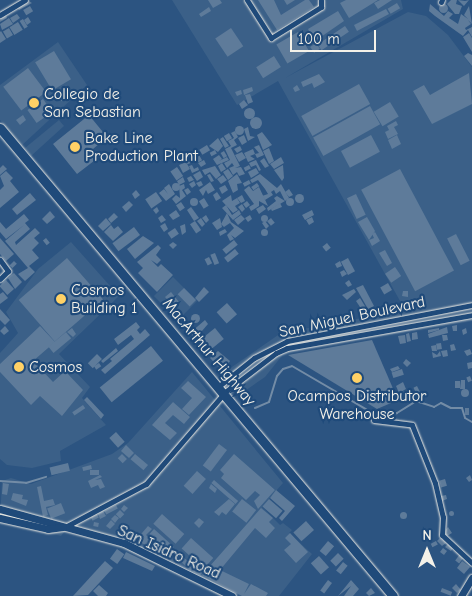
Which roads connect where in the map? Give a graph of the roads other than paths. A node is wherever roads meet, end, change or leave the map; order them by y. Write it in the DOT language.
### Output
graph roads {
  1 [pos="25,0"];
  2 [pos="246,0"];
  3 [pos="321,0"];
  4 [pos="0,15"];
  5 [pos="0,128"];
  6 [pos="0,260"];
  7 [pos="0,279"];
  8 [pos="472,305"];
  9 [pos="472,315"];
  10 [pos="380,320"];
  11 [pos="343,329"];
  12 [pos="384,331"];
  13 [pos="346,337"];
  14 [pos="222,389"];
  15 [pos="374,420"];
  16 [pos="0,509"];
  17 [pos="0,518"];
  18 [pos="65,527"];
  19 [pos="472,563"];
  20 [pos="472,578"];
  21 [pos="232,596"];
  22 [pos="393,596"];
  23 [pos="461,596"];
  1 -- 4 [label="street"];
  2 -- 3 [label="street"];
  5 -- 14 [label="highway, MacArthur Highway"];
  6 -- 7 [label="street"];
  8 -- 10 [label="street, San Miguel Boulevard"];
  9 -- 12 [label="street, San Miguel Boulevard"];
  10 -- 11 [label="street, San Miguel Boulevard"];
  10 -- 12 [label="street"];
  11 -- 13 [label="street"];
  11 -- 14 [label="street, San Miguel Boulevard"];
  12 -- 13 [label="street, San Miguel Boulevard"];
  13 -- 14 [label="street, San Miguel Boulevard"];
  14 -- 18 [label="street"];
  14 -- 22 [label="highway, MacArthur Highway"];
  15 -- 19 [label="street"];
  16 -- 18 [label="main road, San Isidro Road"];
  17 -- 18 [label="main road, San Isidro Road"];
  18 -- 21 [label="main road, San Isidro Road"];
  20 -- 23 [label="main road"];
}
